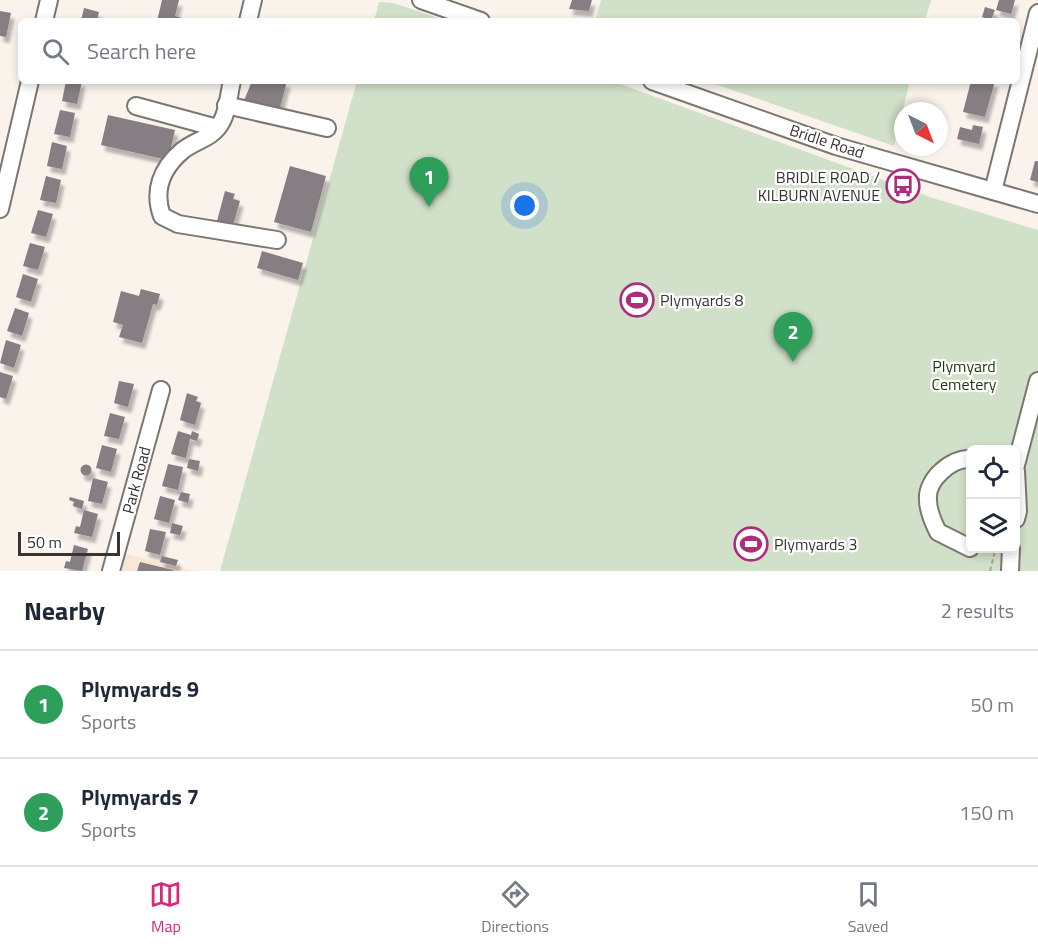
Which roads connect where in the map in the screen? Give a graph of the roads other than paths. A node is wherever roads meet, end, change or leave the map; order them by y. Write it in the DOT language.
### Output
graph roads {
  1 [pos="49,0"];
  2 [pos="253,0"];
  3 [pos="431,2"];
  4 [pos="1038,13"];
  5 [pos="45,18"];
  6 [pos="249,18"];
  7 [pos="473,18"];
  8 [pos="29,84"];
  9 [pos="231,84"];
  10 [pos="660,84"];
  11 [pos="226,105"];
  12 [pos="136,106"];
  13 [pos="217,128"];
  14 [pos="327,128"];
  15 [pos="993,191"];
  16 [pos="1038,204"];
  17 [pos="0,209"];
  18 [pos="277,240"];
  19 [pos="1038,381"];
  20 [pos="161,390"];
  21 [pos="1020,450"];
  22 [pos="966,458"];
  23 [pos="966,546"];
  24 [pos="1011,553"];
  25 [pos="111,571"];
  26 [pos="1010,571"];
  1 -- 5 [label="street"];
  2 -- 6 [label="street"];
  3 -- 7 [label="street"];
  4 -- 15 [label="street"];
  8 -- 17 [label="street"];
  9 -- 11 [label="street"];
  10 -- 15 [label="street, Bridle Road"];
  11 -- 13 [label="street"];
  11 -- 14 [label="street"];
  12 -- 13 [label="street"];
  13 -- 18 [label="street"];
  15 -- 16 [label="street, Bridle Road"];
  19 -- 21 [label="street"];
  20 -- 25 [label="street, Park Road"];
  22 -- 23 [label="street"];
  24 -- 26 [label="street"];
}
